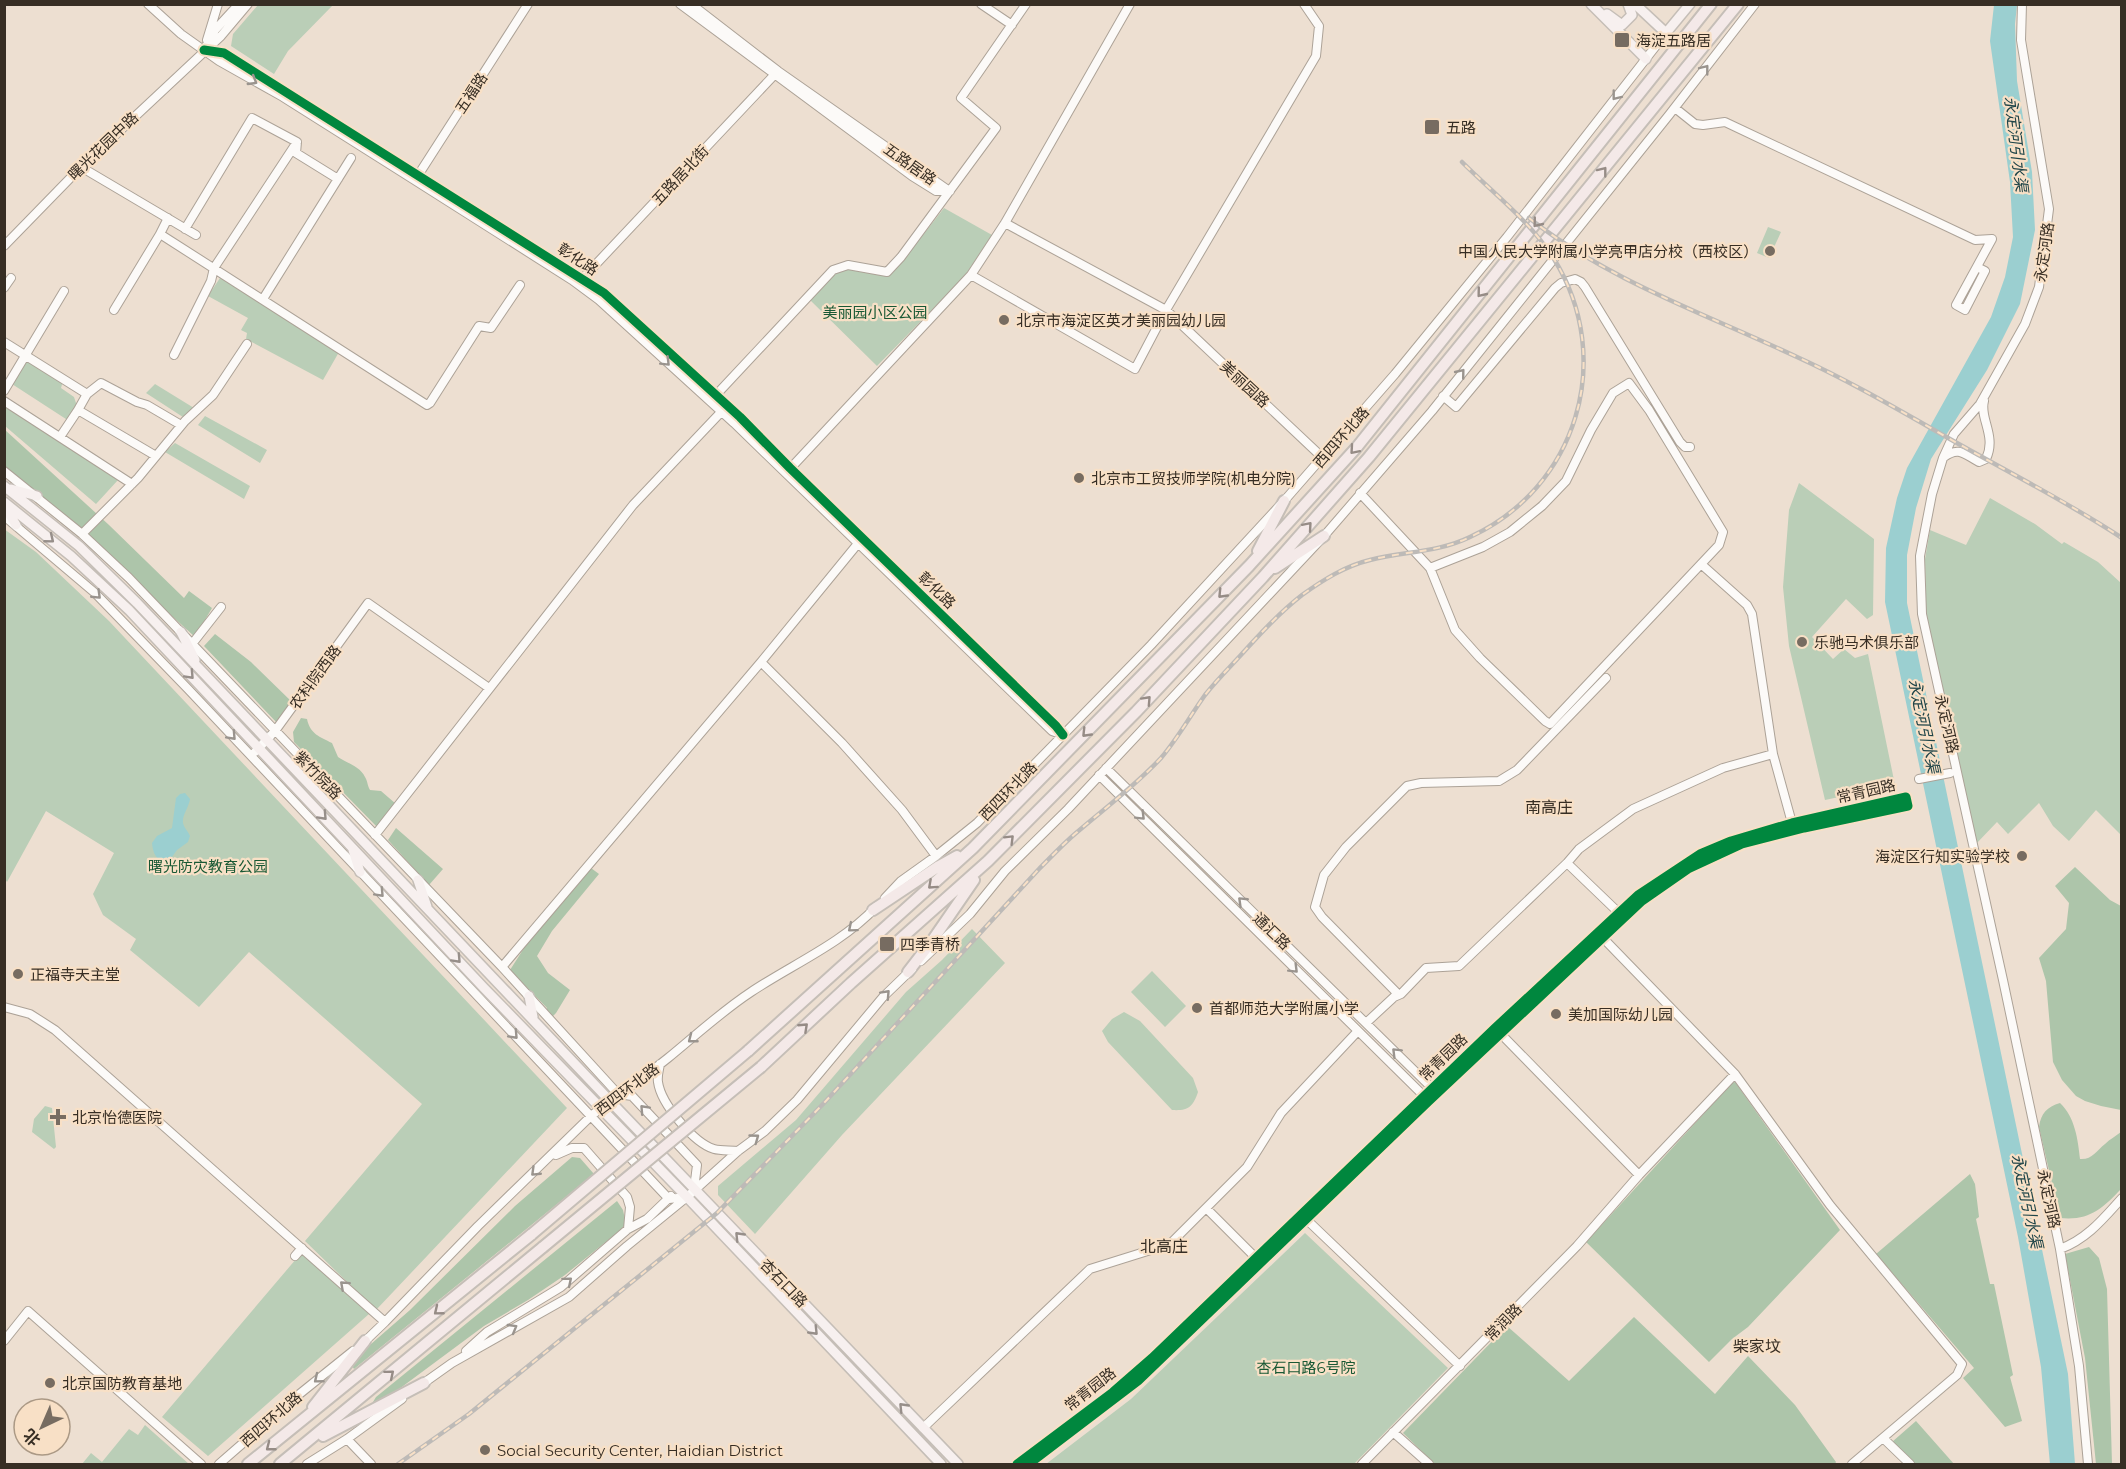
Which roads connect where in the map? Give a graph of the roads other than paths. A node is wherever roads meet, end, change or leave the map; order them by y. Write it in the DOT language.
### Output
graph roads {
  1 [pos="148,4"];
  2 [pos="218,4"];
  3 [pos="239,4"];
  4 [pos="248,4"];
  5 [pos="528,4"];
  6 [pos="680,4"];
  7 [pos="691,4"];
  8 [pos="981,4"];
  9 [pos="1026,4"];
  10 [pos="1130,4"];
  11 [pos="1304,4"];
  12 [pos="1591,4"];
  13 [pos="1596,4"];
  14 [pos="1628,4"];
  15 [pos="1635,4"];
  16 [pos="1690,4"];
  17 [pos="1711,4"];
  18 [pos="1738,4"];
  19 [pos="1755,4"];
  20 [pos="2022,4"];
  21 [pos="1012,25"];
  22 [pos="1666,33"];
  23 [pos="204,50"];
  24 [pos="1646,59"];
  25 [pos="776,73"];
  26 [pos="1675,108"];
  27 [pos="297,142"];
  28 [pos="351,158"];
  29 [pos="81,167"];
  30 [pos="417,178"];
  31 [pos="338,179"];
  32 [pos="950,191"];
  33 [pos="168,218"];
  34 [pos="1005,223"];
  35 [pos="185,229"];
  36 [pos="160,234"];
  37 [pos="196,235"];
  38 [pos="4,246"];
  39 [pos="1977,267"];
  40 [pos="214,268"];
  41 [pos="970,275"];
  42 [pos="11,278"];
  43 [pos="582,279"];
  44 [pos="520,285"];
  45 [pos="4,288"];
  46 [pos="64,291"];
  47 [pos="263,299"];
  48 [pos="114,310"];
  49 [pos="1166,310"];
  50 [pos="4,342"];
  51 [pos="247,344"];
  52 [pos="26,354"];
  53 [pos="174,355"];
  54 [pos="4,391"];
  55 [pos="87,394"];
  56 [pos="716,395"];
  57 [pos="1443,396"];
  58 [pos="1985,396"];
  59 [pos="4,401"];
  60 [pos="725,409"];
  61 [pos="78,410"];
  62 [pos="181,425"];
  63 [pos="60,437"];
  64 [pos="1690,447"];
  65 [pos="156,456"];
  66 [pos="1323,458"];
  67 [pos="1943,458"];
  68 [pos="4,471"];
  69 [pos="788,471"];
  70 [pos="132,484"];
  71 [pos="6,487"];
  72 [pos="1360,494"];
  73 [pos="37,496"];
  74 [pos="1284,501"];
  75 [pos="4,504"];
  76 [pos="4,516"];
  77 [pos="16,525"];
  78 [pos="82,534"];
  79 [pos="1324,536"];
  80 [pos="860,541"];
  81 [pos="1701,564"];
  82 [pos="1249,566"];
  83 [pos="1430,568"];
  84 [pos="1263,577"];
  85 [pos="221,607"];
  86 [pos="181,632"];
  87 [pos="192,644"];
  88 [pos="760,662"];
  89 [pos="201,670"];
  90 [pos="1606,678"];
  91 [pos="489,688"];
  92 [pos="275,731"];
  93 [pos="1063,735"];
  94 [pos="266,740"];
  95 [pos="258,748"];
  96 [pos="1773,754"];
  97 [pos="251,756"];
  98 [pos="1106,768"];
  99 [pos="1950,773"];
  100 [pos="1099,775"];
  101 [pos="1919,779"];
  102 [pos="1792,823"];
  103 [pos="375,835"];
  104 [pos="352,847"];
  105 [pos="973,848"];
  106 [pos="936,856"];
  107 [pos="988,861"];
  108 [pos="1567,863"];
  109 [pos="360,872"];
  110 [pos="418,880"];
  111 [pos="428,909"];
  112 [pos="873,910"];
  113 [pos="1618,912"];
  114 [pos="1602,937"];
  115 [pos="501,967"];
  116 [pos="908,972"];
  117 [pos="1399,995"];
  118 [pos="529,996"];
  119 [pos="4,1007"];
  120 [pos="534,1020"];
  121 [pos="1366,1023"];
  122 [pos="1498,1031"];
  123 [pos="1357,1032"];
  124 [pos="660,1064"];
  125 [pos="1735,1074"];
  126 [pos="1435,1091"];
  127 [pos="618,1094"];
  128 [pos="1426,1099"];
  129 [pos="611,1102"];
  130 [pos="601,1108"];
  131 [pos="591,1116"];
  132 [pos="738,1151"];
  133 [pos="550,1157"];
  134 [pos="1639,1175"];
  135 [pos="679,1189"];
  136 [pos="691,1193"];
  137 [pos="2121,1198"];
  138 [pos="669,1199"];
  139 [pos="1206,1208"];
  140 [pos="647,1218"];
  141 [pos="1306,1220"];
  142 [pos="628,1229"];
  143 [pos="627,1246"];
  144 [pos="302,1248"];
  145 [pos="2060,1249"];
  146 [pos="295,1256"];
  147 [pos="1256,1258"];
  148 [pos="386,1322"];
  149 [pos="4,1341"];
  150 [pos="365,1341"];
  151 [pos="452,1363"];
  152 [pos="1460,1366"];
  153 [pos="424,1383"];
  154 [pos="299,1424"];
  155 [pos="923,1428"];
  156 [pos="1393,1432"];
  157 [pos="1883,1438"];
  158 [pos="347,1439"];
  159 [pos="304,1446"];
  160 [pos="201,1464"];
  161 [pos="219,1464"];
  162 [pos="248,1464"];
  163 [pos="280,1464"];
  164 [pos="307,1464"];
  165 [pos="371,1464"];
  166 [pos="941,1464"];
  167 [pos="958,1464"];
  168 [pos="1017,1464"];
  169 [pos="1029,1464"];
  170 [pos="1362,1464"];
  171 [pos="1429,1464"];
  172 [pos="1852,1464"];
  173 [pos="1910,1464"];
  174 [pos="2088,1464"];
  1 -- 23 [label="street, 彰化路"];
  2 -- 23 [label="street"];
  3 -- 23 [label="street"];
  4 -- 23 [label="street"];
  5 -- 30 [label="street, 五福路"];
  6 -- 25 [label="street, 五路居路"];
  7 -- 25 [label="street, 五路居路"];
  8 -- 21 [label="street"];
  9 -- 21 [label="street"];
  10 -- 34 [label="street"];
  11 -- 49 [label="street"];
  12 -- 24 [label="main road"];
  13 -- 14 [label="main road"];
  15 -- 22 [label="main road"];
  16 -- 22 [label="main road, 西四环北路"];
  17 -- 82 [label="highway, 西四环北路, one-way"];
  84 -- 18 [label="highway, one-way"];
  26 -- 19 [label="street, one-way"];
  20 -- 58 [label="street, 永定河路"];
  21 -- 32 [label="street"];
  22 -- 24 [label="street, 西四环北路"];
  23 -- 29 [label="street, 曙光花园中路"];
  23 -- 30 [label="street, 彰化路"];
  24 -- 66 [label="street, 西四环北路, one-way"];
  25 -- 32 [label="street, 五路居路"];
  25 -- 43 [label="street, 五路居北街"];
  26 -- 39 [label="street"];
  57 -- 26 [label="street, one-way"];
  27 -- 31 [label="street"];
  27 -- 35 [label="street"];
  27 -- 40 [label="street"];
  28 -- 31 [label="street"];
  29 -- 33 [label="street"];
  29 -- 38 [label="street, 曙光花园中路"];
  30 -- 43 [label="street, 彰化路"];
  30 -- 60 [label="street, 彰化路, one-way"];
  31 -- 47 [label="street"];
  32 -- 56 [label="street"];
  33 -- 35 [label="street"];
  33 -- 36 [label="street"];
  34 -- 41 [label="street"];
  34 -- 49 [label="street, 美丽园路"];
  35 -- 37 [label="street"];
  36 -- 40 [label="street"];
  36 -- 48 [label="street"];
  39 -- 39 [label="street"];
  40 -- 47 [label="street"];
  40 -- 53 [label="street"];
  41 -- 49 [label="street"];
  41 -- 69 [label="street"];
  42 -- 45 [label="street"];
  43 -- 56 [label="street, 彰化路"];
  44 -- 47 [label="street"];
  46 -- 52 [label="street"];
  49 -- 66 [label="street, 美丽园路"];
  50 -- 52 [label="street"];
  51 -- 62 [label="street"];
  52 -- 54 [label="street"];
  52 -- 55 [label="street"];
  55 -- 61 [label="street"];
  55 -- 62 [label="street"];
  56 -- 60 [label="street, 彰化路"];
  57 -- 64 [label="street"];
  57 -- 72 [label="street"];
  58 -- 67 [label="street, 永定河路"];
  58 -- 67 [label="street"];
  59 -- 63 [label="street"];
  60 -- 69 [label="street, 彰化路"];
  60 -- 91 [label="street"];
  61 -- 63 [label="street"];
  61 -- 65 [label="street"];
  62 -- 65 [label="street"];
  63 -- 70 [label="street"];
  65 -- 70 [label="street"];
  66 -- 74 [label="street, 西四环北路"];
  67 -- 145 [label="street, 永定河路"];
  68 -- 73 [label="street, 紫竹院路"];
  69 -- 80 [label="street, 彰化路"];
  70 -- 78 [label="street"];
  71 -- 73 [label="main road"];
  71 -- 89 [label="main road, 紫竹院路"];
  72 -- 79 [label="street"];
  72 -- 83 [label="street"];
  73 -- 78 [label="street, 紫竹院路"];
  74 -- 82 [label="highway"];
  74 -- 93 [label="street, 西四环北路"];
  75 -- 77 [label="main road"];
  75 -- 95 [label="main road, 紫竹院路, one-way"];
  76 -- 77 [label="street"];
  77 -- 97 [label="street, one-way"];
  78 -- 86 [label="street, 紫竹院路"];
  79 -- 84 [label="highway"];
  79 -- 98 [label="street"];
  80 -- 88 [label="street"];
  80 -- 93 [label="street, 彰化路"];
  81 -- 83 [label="street"];
  81 -- 83 [label="street"];
  81 -- 96 [label="street"];
  82 -- 105 [label="highway, 西四环北路, one-way"];
  107 -- 84 [label="highway, one-way"];
  85 -- 87 [label="street"];
  86 -- 87 [label="street, 紫竹院路"];
  86 -- 89 [label="main road"];
  87 -- 92 [label="street, 紫竹院路"];
  88 -- 106 [label="street"];
  88 -- 115 [label="street"];
  89 -- 94 [label="main road, 紫竹院路"];
  90 -- 117 [label="street"];
  91 -- 92 [label="street, 农科院西路"];
  91 -- 103 [label="street"];
  92 -- 94 [label="street, 农科院西路"];
  92 -- 103 [label="street, 紫竹院路"];
  93 -- 106 [label="street, 西四环北路"];
  94 -- 95 [label="street, 农科院西路"];
  94 -- 111 [label="main road, 紫竹院路"];
  95 -- 97 [label="street, 农科院西路"];
  95 -- 104 [label="main road, 紫竹院路, one-way"];
  96 -- 102 [label="street"];
  96 -- 108 [label="street"];
  97 -- 109 [label="street"];
  98 -- 100 [label="street"];
  121 -- 98 [label="street, 通汇路, one-way"];
  99 -- 101 [label="street"];
  100 -- 116 [label="street"];
  100 -- 123 [label="street, 通汇路, one-way"];
  102 -- 113 [label="street, 常青园路"];
  102 -- 114 [label="street, 常青园路"];
  103 -- 110 [label="street, 紫竹院路"];
  104 -- 109 [label="main road"];
  104 -- 130 [label="main road, 紫竹院路, one-way"];
  105 -- 112 [label="highway"];
  105 -- 154 [label="highway, 西四环北路, one-way, bridge"];
  106 -- 112 [label="street, 西四环北路"];
  107 -- 116 [label="highway"];
  159 -- 107 [label="highway, one-way, bridge"];
  108 -- 113 [label="street"];
  108 -- 117 [label="street"];
  109 -- 131 [label="street, one-way"];
  110 -- 111 [label="main road"];
  110 -- 115 [label="street, 紫竹院路"];
  111 -- 120 [label="main road, 紫竹院路"];
  112 -- 124 [label="street, 西四环北路, one-way"];
  113 -- 122 [label="street, 常青园路"];
  114 -- 122 [label="street, 常青园路"];
  114 -- 125 [label="street"];
  115 -- 118 [label="street, 紫竹院路"];
  132 -- 116 [label="street, one-way"];
  117 -- 121 [label="street"];
  118 -- 120 [label="main road"];
  118 -- 127 [label="street, 紫竹院路"];
  119 -- 144 [label="street"];
  120 -- 129 [label="main road, 紫竹院路"];
  126 -- 121 [label="street, 通汇路, one-way"];
  122 -- 126 [label="street, 常青园路"];
  122 -- 134 [label="street"];
  123 -- 128 [label="street, 通汇路"];
  123 -- 139 [label="street"];
  124 -- 127 [label="street, 西四环北路"];
  124 -- 132 [label="street"];
  125 -- 134 [label="street, 常润路"];
  125 -- 157 [label="street"];
  126 -- 128 [label="street, 常青园路"];
  127 -- 129 [label="street, 西四环北路"];
  136 -- 127 [label="street, 紫竹院路, one-way"];
  128 -- 141 [label="street, 常青园路"];
  128 -- 147 [label="street, 常青园路"];
  129 -- 130 [label="street, 西四环北路"];
  129 -- 136 [label="main road, 杏石口路"];
  130 -- 131 [label="street, 西四环北路"];
  130 -- 135 [label="main road, 杏石口路"];
  131 -- 133 [label="street, 西四环北路"];
  131 -- 138 [label="street"];
  132 -- 136 [label="street"];
  133 -- 142 [label="street"];
  133 -- 148 [label="street, 西四环北路, one-way"];
  134 -- 152 [label="street, 常润路"];
  135 -- 136 [label="main road, 杏石口路"];
  135 -- 138 [label="street"];
  136 -- 138 [label="street"];
  136 -- 143 [label="street"];
  155 -- 136 [label="main road, 杏石口路, one-way"];
  136 -- 166 [label="main road, 杏石口路, one-way"];
  137 -- 145 [label="street"];
  138 -- 140 [label="street"];
  139 -- 147 [label="street"];
  139 -- 155 [label="street"];
  140 -- 142 [label="street"];
  140 -- 143 [label="street"];
  141 -- 152 [label="street"];
  141 -- 169 [label="street, 常青园路"];
  151 -- 142 [label="street, one-way"];
  151 -- 143 [label="street, one-way"];
  144 -- 146 [label="street"];
  148 -- 144 [label="street, one-way"];
  145 -- 174 [label="street, 永定河路"];
  147 -- 168 [label="street, 常青园路"];
  148 -- 150 [label="street, 西四环北路"];
  149 -- 160 [label="street"];
  150 -- 154 [label="highway"];
  150 -- 161 [label="street, 西四环北路, one-way"];
  151 -- 153 [label="street"];
  152 -- 156 [label="street, 常润路"];
  153 -- 158 [label="street"];
  153 -- 159 [label="highway"];
  154 -- 162 [label="highway, 西四环北路, one-way"];
  155 -- 167 [label="main road, 杏石口路"];
  156 -- 170 [label="street, 常润路"];
  156 -- 171 [label="street"];
  157 -- 172 [label="street"];
  157 -- 173 [label="street"];
  158 -- 164 [label="street"];
  158 -- 165 [label="street"];
  159 -- 163 [label="highway"];
}
